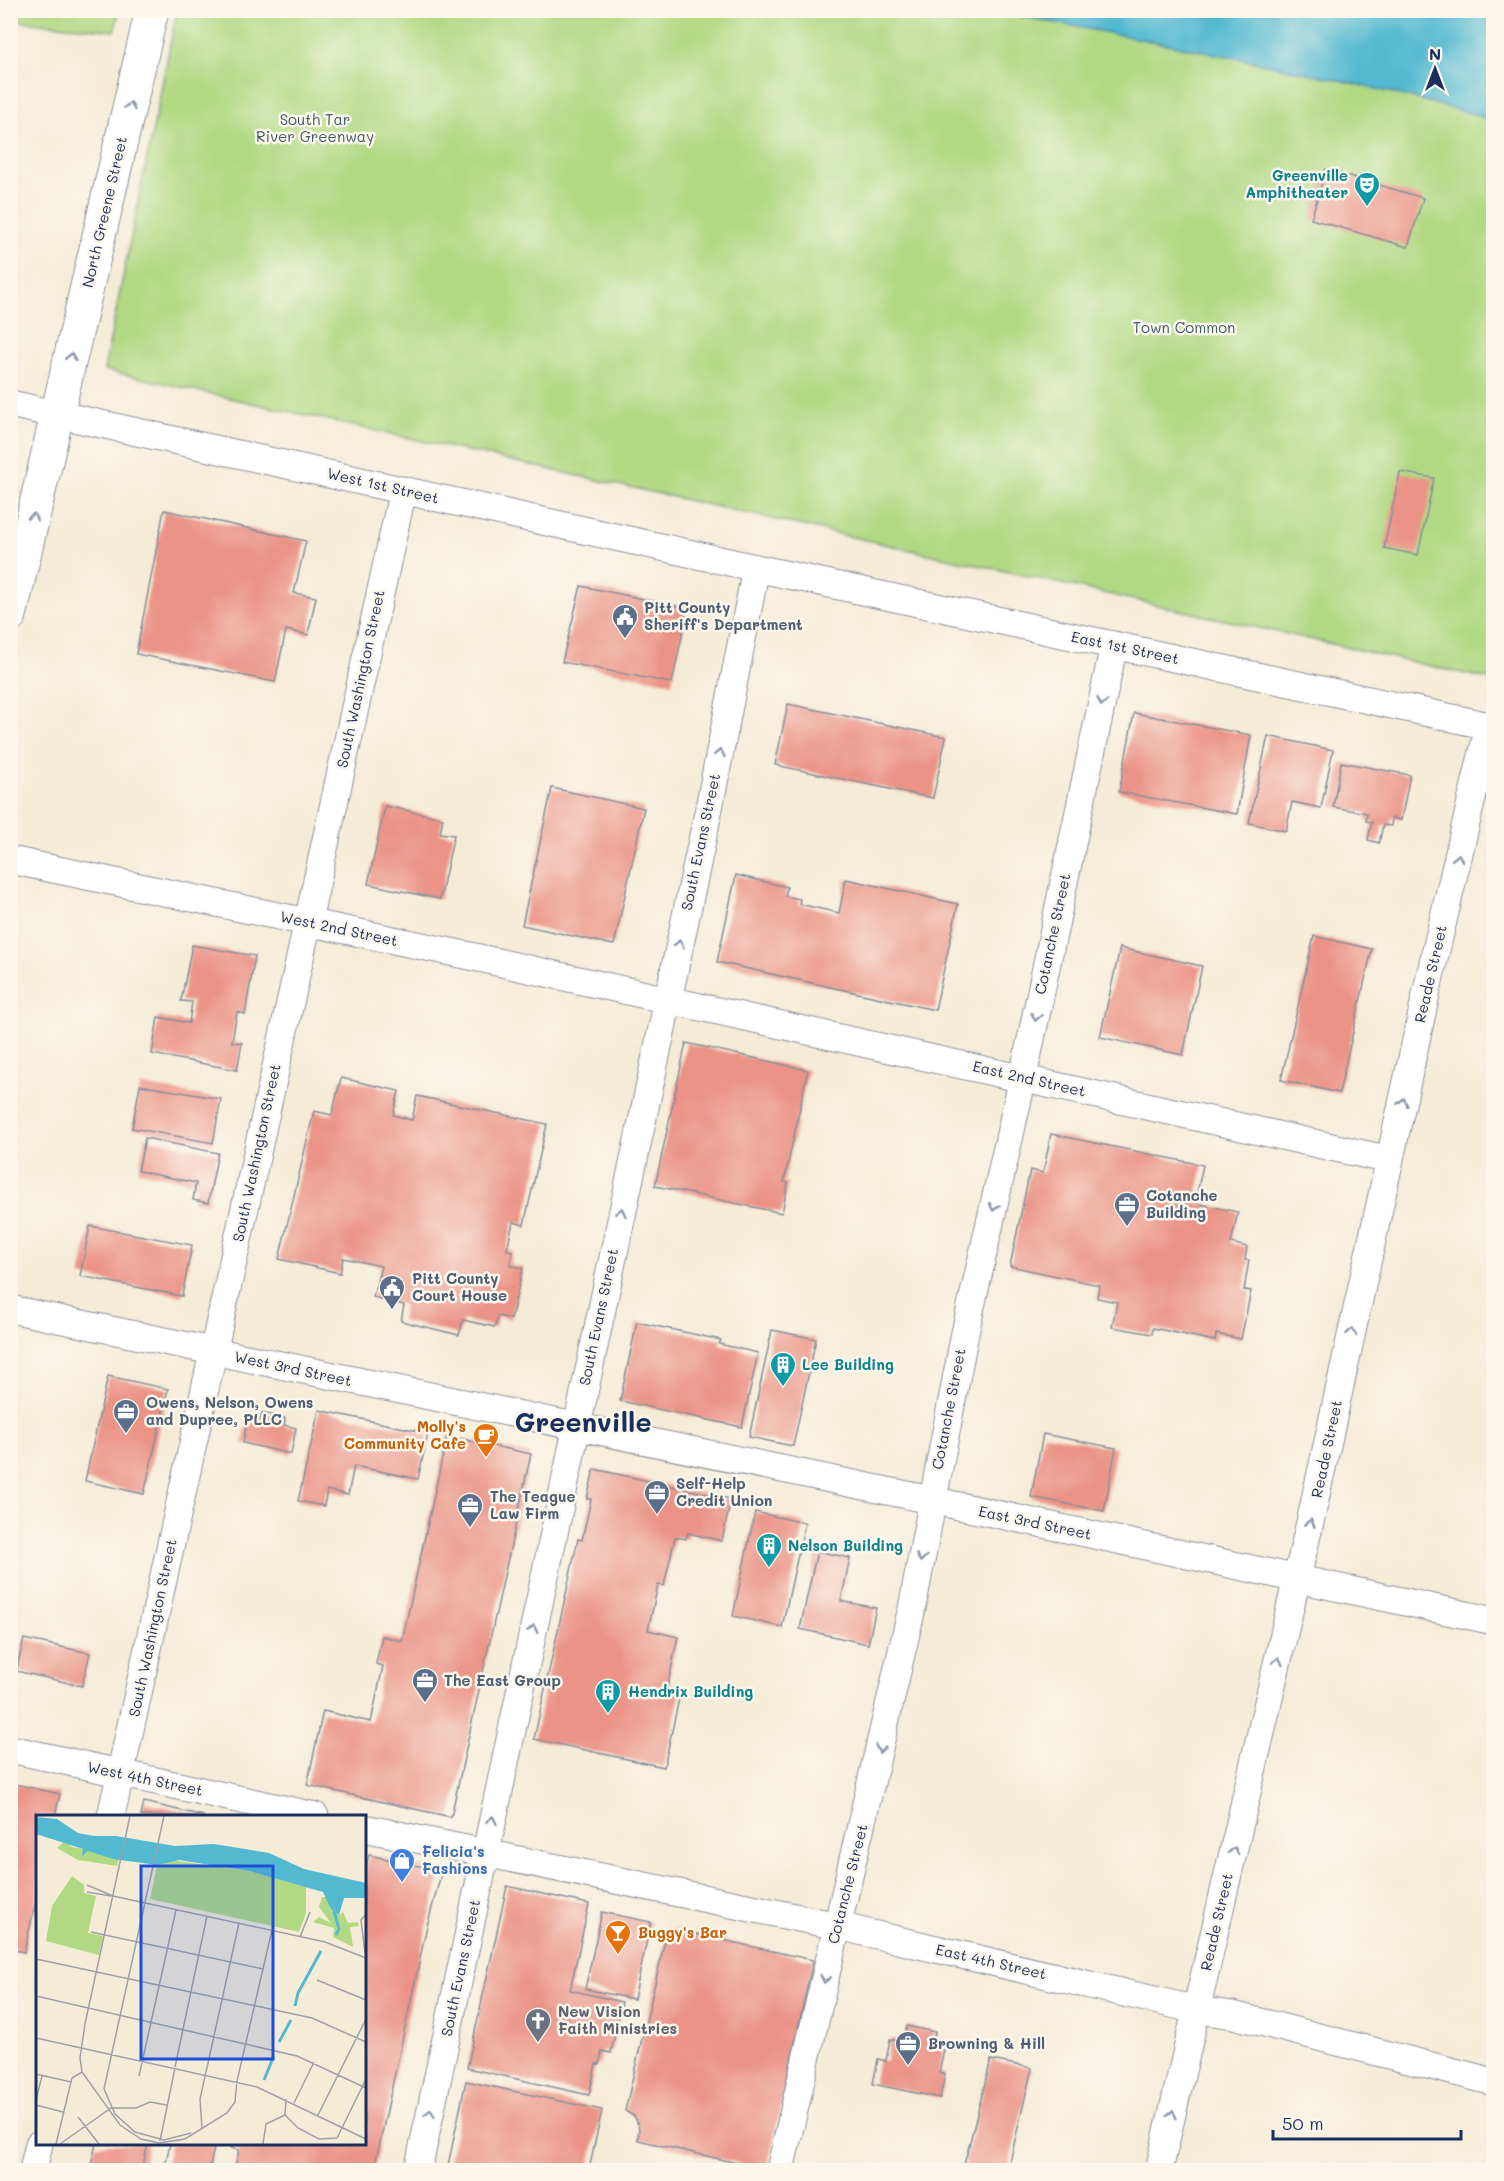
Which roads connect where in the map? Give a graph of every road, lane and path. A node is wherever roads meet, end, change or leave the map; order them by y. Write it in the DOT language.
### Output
graph roads {
  1 [pos="151,14"];
  2 [pos="10,404"];
  3 [pos="57,414"];
  4 [pos="403,490"];
  5 [pos="756,568"];
  6 [pos="10,615"];
  7 [pos="1114,645"];
  8 [pos="1491,727"];
  9 [pos="10,860"];
  10 [pos="308,922"];
  11 [pos="667,1001"];
  12 [pos="1023,1077"];
  13 [pos="1390,1160"];
  14 [pos="10,1309"];
  15 [pos="213,1352"];
  16 [pos="576,1428"];
  17 [pos="931,1500"];
  18 [pos="1297,1580"];
  19 [pos="1494,1621"];
  20 [pos="10,1749"];
  21 [pos="121,1774"];
  22 [pos="111,1815"];
  23 [pos="310,1815"];
  24 [pos="366,1828"];
  25 [pos="485,1854"];
  26 [pos="838,1926"];
  27 [pos="1197,2010"];
  28 [pos="1494,2082"];
  29 [pos="39,2145"];
  30 [pos="33,2170"];
  31 [pos="417,2170"];
  32 [pos="780,2170"];
  33 [pos="1159,2170"];
  3 -- 1 [label="main road, North Greene Street, one-way"];
  2 -- 3 [label="street, West 1st Street"];
  3 -- 4 [label="street, West 1st Street"];
  6 -- 3 [label="main road, North Greene Street, one-way"];
  4 -- 5 [label="street, West 1st Street"];
  4 -- 10 [label="street, South Washington Street"];
  5 -- 7 [label="street, East 1st Street"];
  11 -- 5 [label="street, South Evans Street, one-way"];
  7 -- 8 [label="street, East 1st Street"];
  7 -- 12 [label="street, Cotanche Street, one-way"];
  13 -- 8 [label="street, Reade Street, one-way"];
  9 -- 10 [label="street, West 2nd Street"];
  10 -- 11 [label="street, West 2nd Street"];
  10 -- 15 [label="street, South Washington Street"];
  11 -- 12 [label="street, East 2nd Street"];
  16 -- 11 [label="street, South Evans Street, one-way"];
  12 -- 13 [label="street, East 2nd Street"];
  12 -- 17 [label="street, Cotanche Street, one-way"];
  18 -- 13 [label="street, Reade Street, one-way"];
  14 -- 15 [label="street, West 3rd Street"];
  15 -- 16 [label="street, West 3rd Street"];
  15 -- 21 [label="street, South Washington Street"];
  16 -- 17 [label="street, East 3rd Street"];
  25 -- 16 [label="street, South Evans Street, one-way"];
  17 -- 18 [label="street, East 3rd Street"];
  17 -- 26 [label="street, Cotanche Street, one-way"];
  18 -- 19 [label="street, East 3rd Street"];
  27 -- 18 [label="street, Reade Street, one-way"];
  20 -- 21 [label="street, West 4th Street"];
  21 -- 22 [label="street, South Washington Street"];
  21 -- 23 [label="street, West 4th Street"];
  24 -- 25 [label="street"];
  25 -- 26 [label="street, East 4th Street"];
  31 -- 25 [label="street, South Evans Street, one-way"];
  26 -- 27 [label="street, East 4th Street"];
  26 -- 32 [label="street, Cotanche Street, one-way"];
  27 -- 28 [label="street, East 4th Street"];
  33 -- 27 [label="street, Reade Street, one-way"];
  29 -- 30 [label="street"];
}
